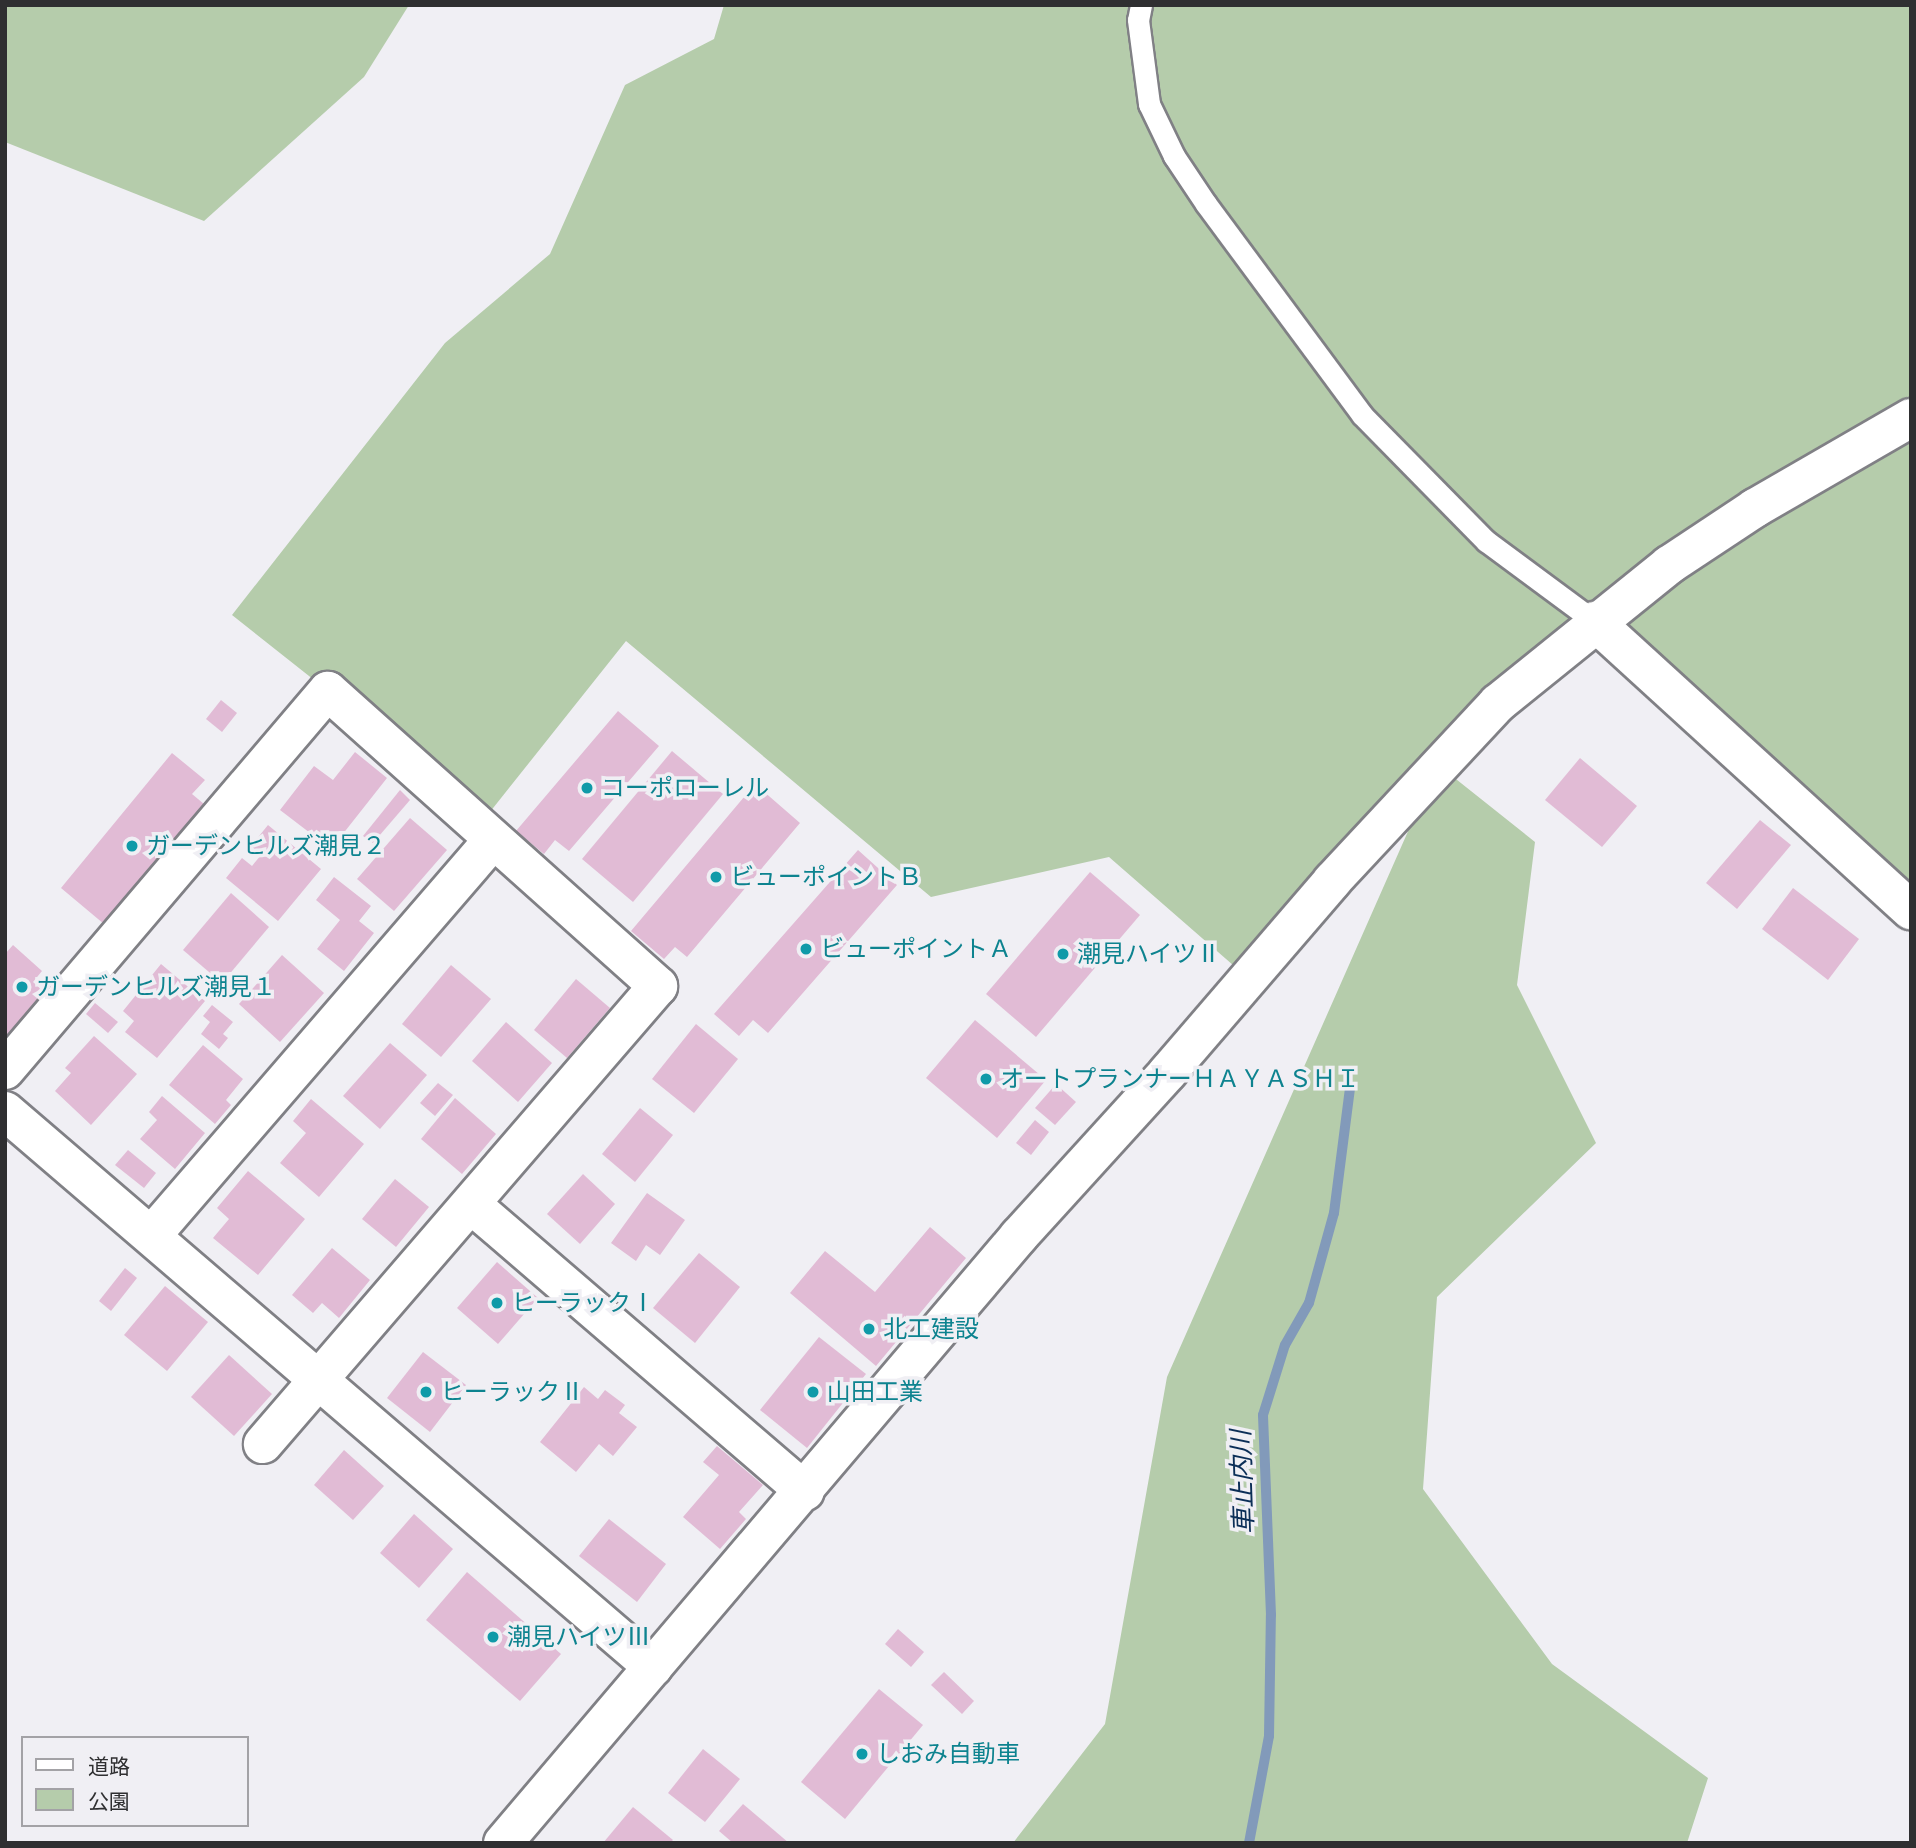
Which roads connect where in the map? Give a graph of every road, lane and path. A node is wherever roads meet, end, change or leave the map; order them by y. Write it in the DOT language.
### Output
graph roads {
  1 [pos="1141,5"];
  2 [pos="1911,418"];
  3 [pos="1594,621"];
  4 [pos="492,841"];
  5 [pos="1911,910"];
  6 [pos="5,1070"];
  7 [pos="5,1111"];
  8 [pos="472,1205"];
  9 [pos="152,1235"];
  10 [pos="319,1380"];
  11 [pos="263,1444"];
  12 [pos="804,1491"];
  13 [pos="653,1667"];
  14 [pos="503,1843"];
  1 -- 3 [label="lane"];
  2 -- 3 [label="street"];
  3 -- 5 [label="street"];
  3 -- 12 [label="street"];
  4 -- 6 [label="street"];
  4 -- 8 [label="street"];
  4 -- 9 [label="street"];
  7 -- 9 [label="street"];
  8 -- 10 [label="street"];
  8 -- 12 [label="street"];
  9 -- 10 [label="street"];
  10 -- 11 [label="street"];
  10 -- 13 [label="street"];
  12 -- 13 [label="street"];
  13 -- 14 [label="street"];
}
